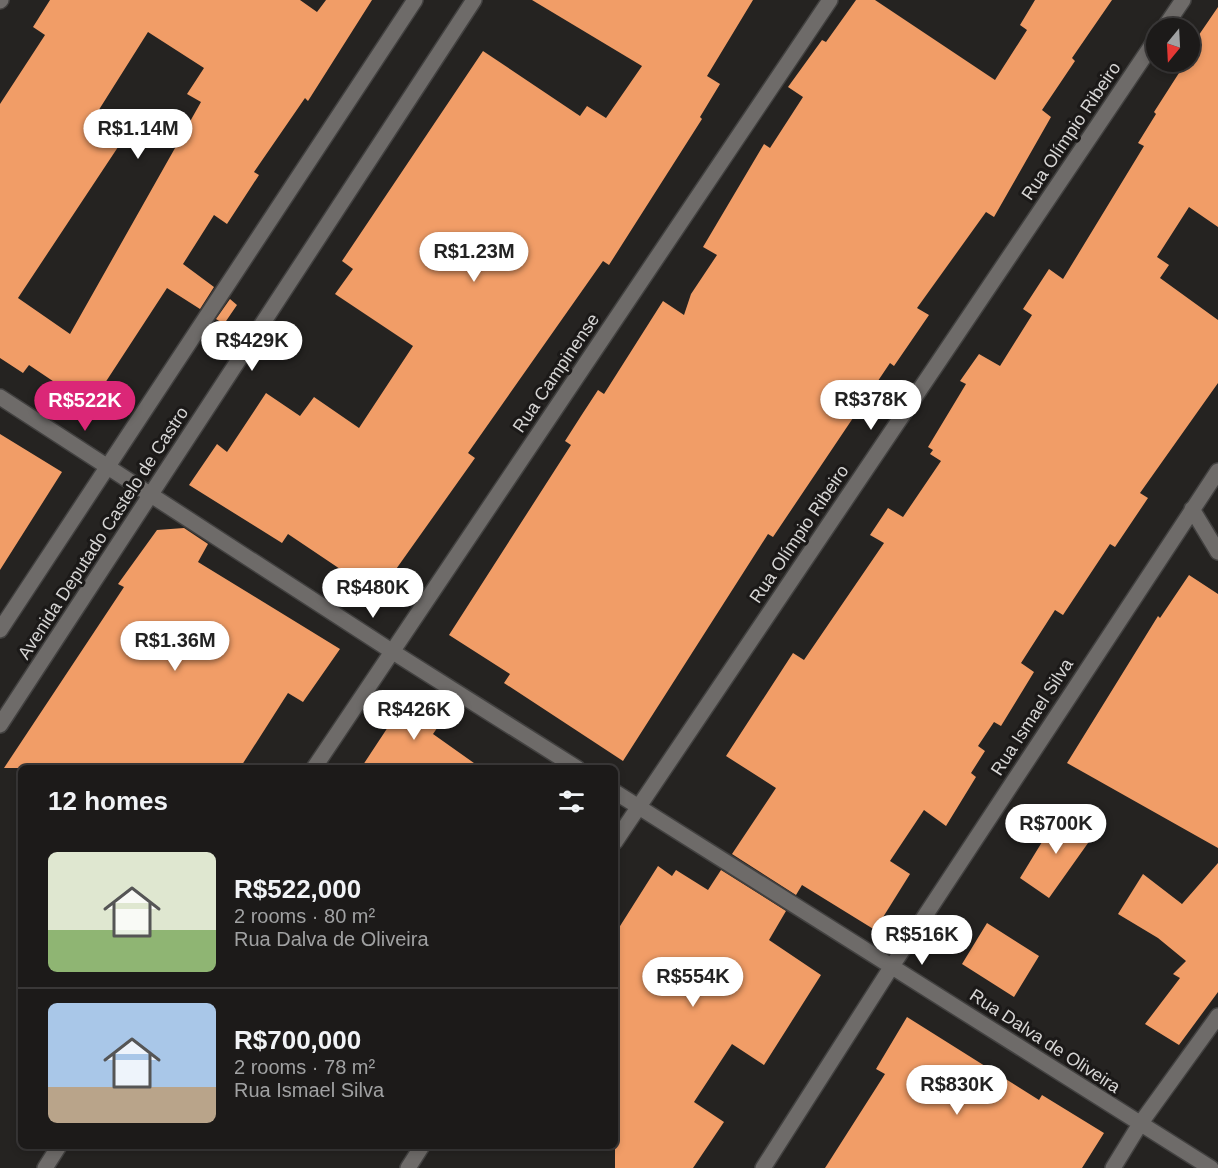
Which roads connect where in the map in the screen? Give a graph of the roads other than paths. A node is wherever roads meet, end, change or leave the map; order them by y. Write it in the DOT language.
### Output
graph roads {
  1 [pos="415,0"];
  2 [pos="474,0"];
  3 [pos="830,0"];
  4 [pos="1183,0"];
  5 [pos="1171,18"];
  6 [pos="1146,54"];
  7 [pos="0,397"];
  8 [pos="108,467"];
  9 [pos="1218,471"];
  10 [pos="153,494"];
  11 [pos="1192,509"];
  12 [pos="1218,552"];
  13 [pos="0,630"];
  14 [pos="393,652"];
  15 [pos="0,725"];
  16 [pos="316,765"];
  17 [pos="572,765"];
  18 [pos="618,794"];
  19 [pos="638,806"];
  20 [pos="618,837"];
  21 [pos="892,966"];
  22 [pos="1218,1016"];
  23 [pos="1140,1124"];
  24 [pos="57,1149"];
  25 [pos="420,1149"];
  26 [pos="45,1168"];
  27 [pos="408,1168"];
  28 [pos="763,1168"];
  29 [pos="1113,1168"];
  30 [pos="1211,1168"];
  1 -- 8 [label="street, Avenida Deputado Castelo de Castro"];
  2 -- 10 [label="street, Avenida Deputado Castelo de Castro"];
  3 -- 14 [label="street, Rua Campinense"];
  4 -- 5 [label="street"];
  6 -- 19 [label="street, Rua Olímpio Ribeiro"];
  7 -- 8 [label="street"];
  8 -- 10 [label="street"];
  8 -- 13 [label="street, Avenida Deputado Castelo de Castro"];
  9 -- 11 [label="street, Rua Ismael Silva"];
  10 -- 14 [label="street"];
  10 -- 15 [label="street, Avenida Deputado Castelo de Castro"];
  11 -- 12 [label="street"];
  11 -- 21 [label="street, Rua Ismael Silva"];
  14 -- 16 [label="street, Rua Campinense"];
  14 -- 17 [label="street"];
  18 -- 19 [label="street, Rua Dalva de Oliveira"];
  19 -- 20 [label="street, Rua Olímpio Ribeiro"];
  19 -- 21 [label="street, Rua Dalva de Oliveira"];
  21 -- 23 [label="street, Rua Dalva de Oliveira"];
  21 -- 28 [label="street, Rua Ismael Silva"];
  22 -- 23 [label="street"];
  23 -- 29 [label="street"];
  23 -- 30 [label="street, Rua Dalva de Oliveira"];
  24 -- 26 [label="street"];
  25 -- 27 [label="street"];
}
